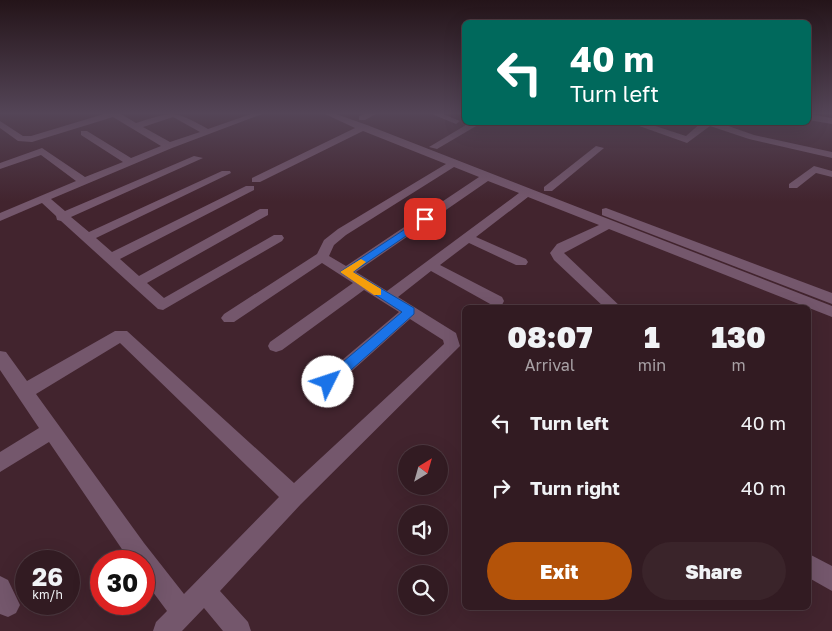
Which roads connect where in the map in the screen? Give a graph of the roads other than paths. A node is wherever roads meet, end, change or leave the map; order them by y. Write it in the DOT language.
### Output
graph roads {
  1 [pos="101,143"];
  2 [pos="165,143"];
  3 [pos="176,143"];
  4 [pos="325,143"];
  5 [pos="414,143"];
  6 [pos="425,143"];
  7 [pos="440,143"];
  8 [pos="781,143"];
  9 [pos="169,146"];
  10 [pos="434,147"];
  11 [pos="599,148"];
  12 [pos="832,155"];
  13 [pos="198,158"];
  14 [pos="130,162"];
  15 [pos="454,163"];
  16 [pos="0,166"];
  17 [pos="226,173"];
  18 [pos="832,174"];
  19 [pos="488,176"];
  20 [pos="83,181"];
  21 [pos="794,186"];
  22 [pos="548,190"];
  23 [pos="527,192"];
  24 [pos="43,198"];
  25 [pos="264,212"];
  26 [pos="0,217"];
  27 [pos="61,217"];
  28 [pos="610,224"];
  29 [pos="467,237"];
  30 [pos="86,238"];
  31 [pos="278,238"];
  32 [pos="322,257"];
  33 [pos="109,259"];
  34 [pos="521,262"];
  35 [pos="430,265"];
  36 [pos="346,272"];
  37 [pos="137,283"];
  38 [pos="363,283"];
  39 [pos="387,298"];
  40 [pos="832,299"];
  41 [pos="497,302"];
  42 [pos="612,305"];
  43 [pos="410,311"];
  44 [pos="832,312"];
  45 [pos="229,318"];
  46 [pos="276,346"];
  47 [pos="0,357"];
  48 [pos="328,382"];
  49 [pos="25,391"];
  50 [pos="51,430"];
  51 [pos="0,463"];
  52 [pos="294,497"];
  53 [pos="811,565"];
  54 [pos="832,579"];
  55 [pos="205,591"];
  56 [pos="183,612"];
  57 [pos="165,631"];
  58 [pos="239,631"];
  1 -- 14 [label="street"];
  2 -- 9 [label="street"];
  3 -- 9 [label="street"];
  4 -- 33 [label="street"];
  5 -- 15 [label="street"];
  6 -- 10 [label="street"];
  7 -- 10 [label="street"];
  8 -- 12 [label="street"];
  9 -- 14 [label="street"];
  10 -- 22 [label="street"];
  11 -- 22 [label="street"];
  13 -- 27 [label="street"];
  14 -- 20 [label="street"];
  15 -- 19 [label="street"];
  15 -- 32 [label="street"];
  16 -- 20 [label="street"];
  17 -- 30 [label="street"];
  18 -- 21 [label="street"];
  19 -- 23 [label="street"];
  19 -- 36 [label="street"];
  20 -- 24 [label="street"];
  22 -- 40 [label="street"];
  23 -- 28 [label="street"];
  23 -- 29 [label="street"];
  24 -- 26 [label="street"];
  24 -- 27 [label="street"];
  25 -- 37 [label="street"];
  27 -- 30 [label="street"];
  28 -- 42 [label="street"];
  28 -- 44 [label="street"];
  29 -- 34 [label="street"];
  29 -- 35 [label="street"];
  30 -- 33 [label="street"];
  31 -- 37 [label="street"];
  32 -- 36 [label="street"];
  32 -- 45 [label="street"];
  33 -- 37 [label="street"];
  35 -- 39 [label="street"];
  35 -- 41 [label="street"];
  36 -- 38 [label="street"];
  38 -- 39 [label="street"];
  38 -- 46 [label="street"];
  39 -- 43 [label="street"];
  43 -- 48 [label="street"];
  43 -- 52 [label="street"];
  47 -- 49 [label="street"];
  49 -- 50 [label="street"];
  49 -- 52 [label="street"];
  50 -- 51 [label="street"];
  50 -- 56 [label="street"];
  52 -- 55 [label="street"];
  53 -- 54 [label="street"];
  55 -- 56 [label="street"];
  55 -- 58 [label="street"];
  56 -- 57 [label="street"];
}
